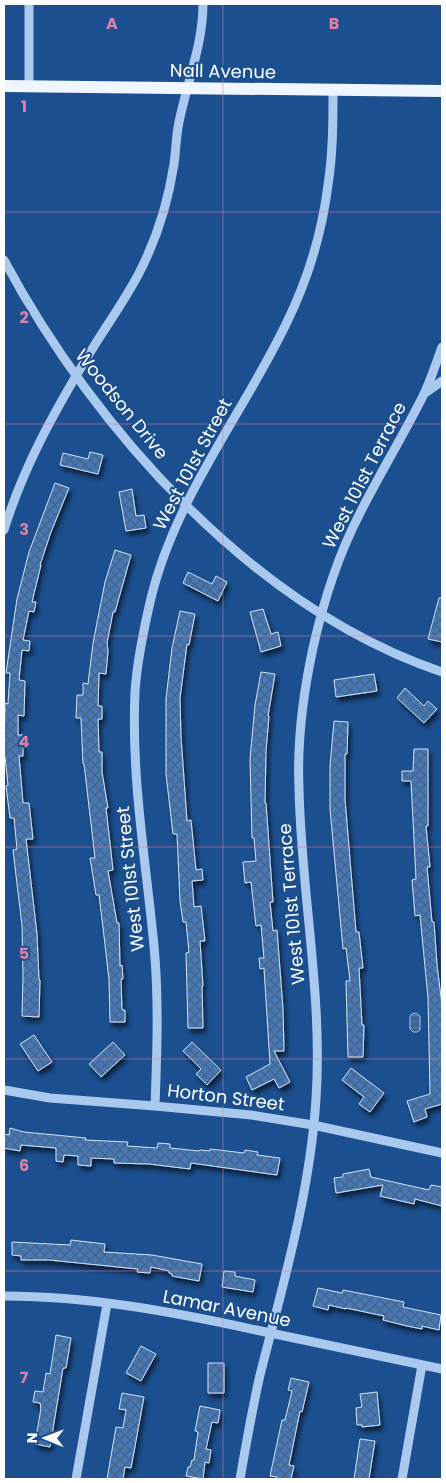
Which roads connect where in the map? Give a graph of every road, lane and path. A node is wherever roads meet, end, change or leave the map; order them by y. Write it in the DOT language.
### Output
graph roads {
  1 [pos="29,4"];
  2 [pos="203,4"];
  3 [pos="4,86"];
  4 [pos="29,86"];
  5 [pos="187,88"];
  6 [pos="334,90"];
  7 [pos="442,91"];
  8 [pos="4,260"];
  9 [pos="442,347"];
  10 [pos="77,374"];
  11 [pos="442,381"];
  12 [pos="425,393"];
  13 [pos="186,504"];
  14 [pos="4,530"];
  15 [pos="322,613"];
  16 [pos="442,672"];
  17 [pos="4,1090"];
  18 [pos="155,1106"];
  19 [pos="314,1125"];
  20 [pos="442,1153"];
  21 [pos="4,1296"];
  22 [pos="107,1304"];
  23 [pos="271,1333"];
  24 [pos="422,1365"];
  25 [pos="442,1369"];
  26 [pos="76,1479"];
  27 [pos="240,1479"];
  28 [pos="402,1479"];
  1 -- 4 [label="street"];
  2 -- 5 [label="street"];
  3 -- 4 [label="main road, Nall Avenue"];
  4 -- 5 [label="main road, Nall Avenue"];
  5 -- 6 [label="main road, Nall Avenue"];
  5 -- 10 [label="street"];
  6 -- 7 [label="main road, Nall Avenue"];
  6 -- 13 [label="street, West 101st Street"];
  8 -- 10 [label="street, Woodson Drive"];
  9 -- 12 [label="street, West 101st Terrace"];
  10 -- 13 [label="street, Woodson Drive"];
  10 -- 14 [label="street"];
  11 -- 12 [label="street"];
  12 -- 15 [label="street, West 101st Terrace"];
  13 -- 15 [label="street, Woodson Drive"];
  13 -- 18 [label="street, West 101st Street"];
  15 -- 16 [label="street, Woodson Drive"];
  15 -- 19 [label="street, West 101st Terrace"];
  17 -- 18 [label="street, Horton Street"];
  18 -- 19 [label="street, Horton Street"];
  19 -- 20 [label="street, Horton Street"];
  19 -- 23 [label="street, West 101st Terrace"];
  21 -- 22 [label="street, Lamar Avenue"];
  22 -- 23 [label="street, Lamar Avenue"];
  22 -- 26 [label="street"];
  23 -- 24 [label="street, Lamar Avenue"];
  23 -- 27 [label="street, West 101st Terrace"];
  24 -- 25 [label="street, Lamar Avenue"];
  24 -- 28 [label="street"];
}
